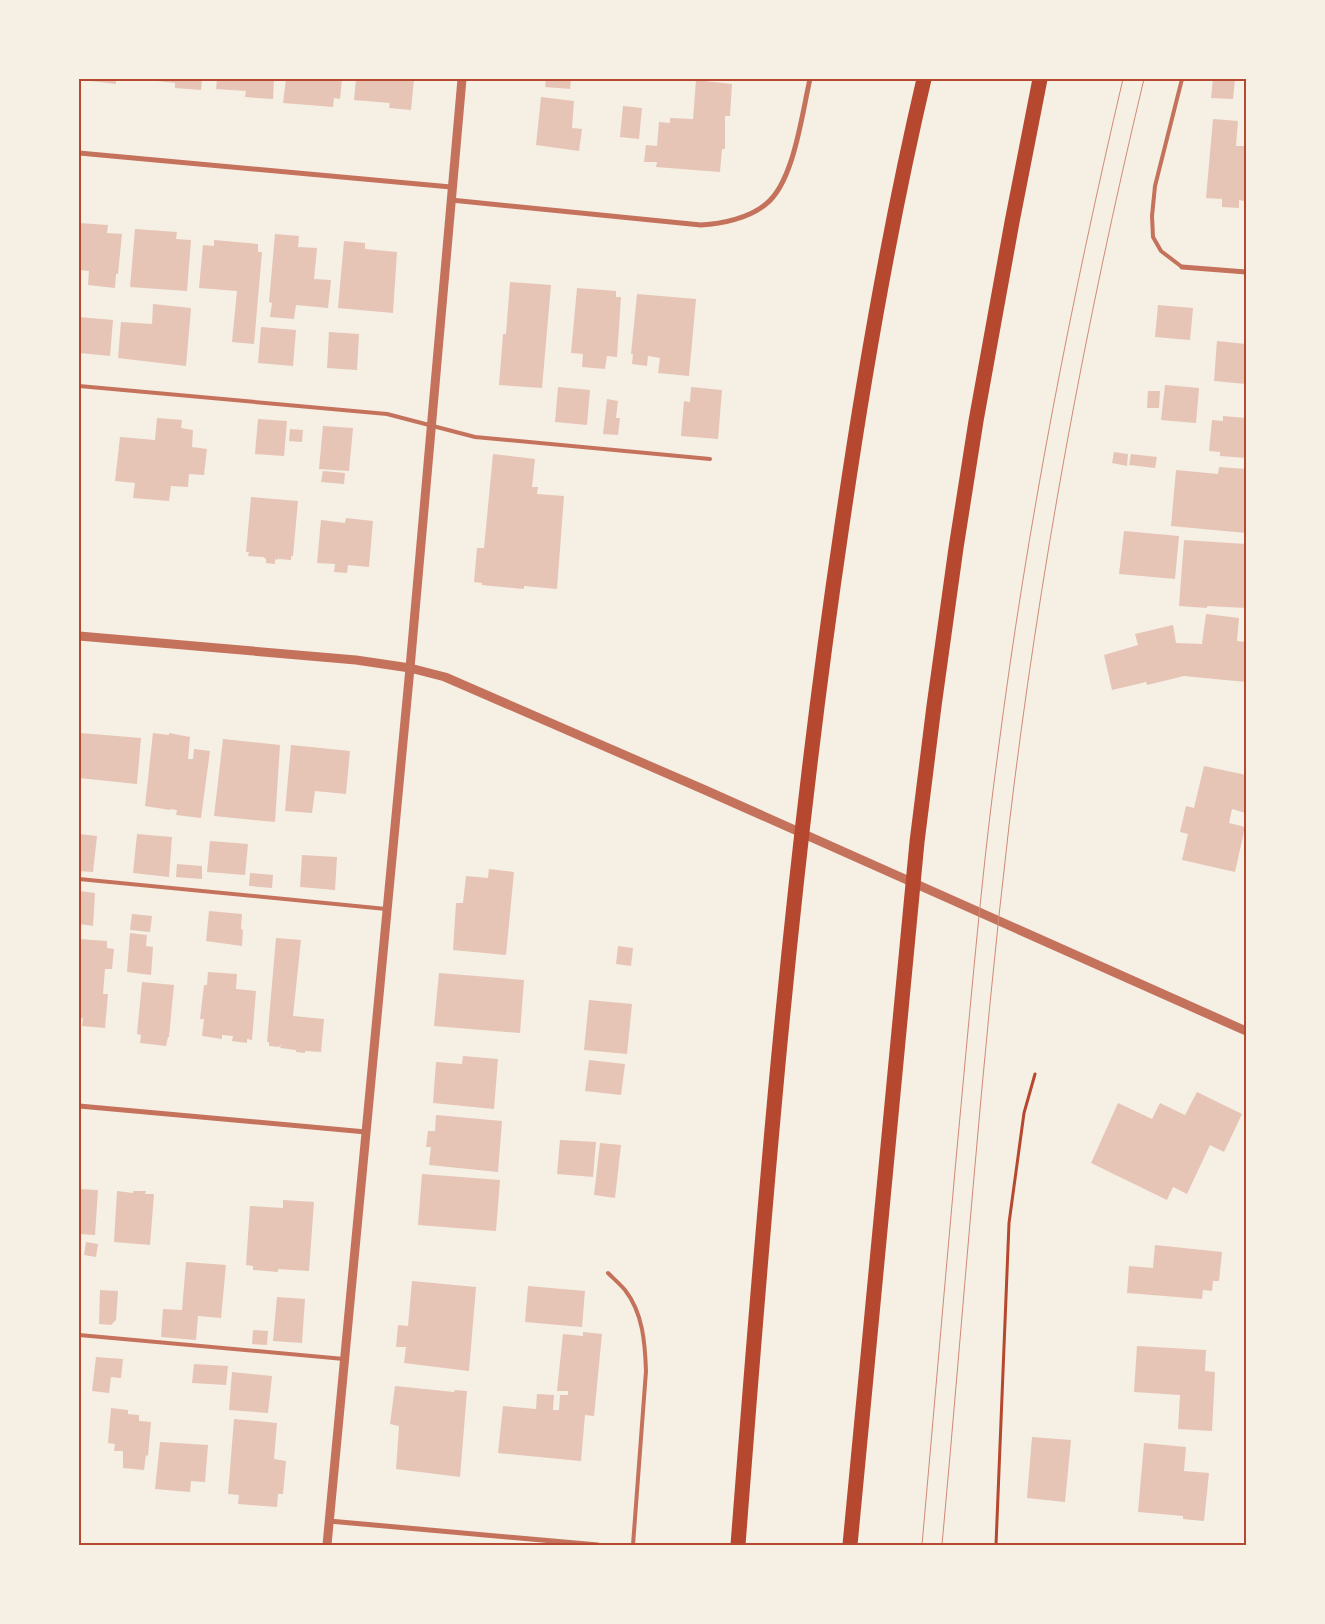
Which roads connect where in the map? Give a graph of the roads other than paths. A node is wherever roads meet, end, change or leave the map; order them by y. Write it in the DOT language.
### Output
graph roads {
  1 [pos="462,79"];
  2 [pos="810,79"];
  3 [pos="924,79"];
  4 [pos="1040,79"];
  5 [pos="1182,79"];
  6 [pos="79,153"];
  7 [pos="451,187"];
  8 [pos="451,200"];
  9 [pos="1182,267"];
  10 [pos="1246,272"];
  11 [pos="79,386"];
  12 [pos="430,426"];
  13 [pos="710,459"];
  14 [pos="79,636"];
  15 [pos="410,668"];
  16 [pos="79,879"];
  17 [pos="386,909"];
  18 [pos="1246,1031"];
  19 [pos="79,1106"];
  20 [pos="366,1132"];
  21 [pos="608,1273"];
  22 [pos="79,1335"];
  23 [pos="344,1359"];
  24 [pos="330,1521"];
  25 [pos="327,1545"];
  26 [pos="598,1545"];
  27 [pos="633,1545"];
  28 [pos="738,1545"];
  29 [pos="850,1545"];
  1 -- 7 [label="street"];
  2 -- 8 [label="street"];
  3 -- 28 [label="highway"];
  4 -- 29 [label="highway"];
  5 -- 9 [label="lane"];
  6 -- 7 [label="street"];
  7 -- 8 [label="street"];
  8 -- 12 [label="street"];
  9 -- 10 [label="street"];
  11 -- 12 [label="lane"];
  12 -- 13 [label="lane"];
  12 -- 15 [label="street"];
  14 -- 15 [label="street"];
  15 -- 17 [label="street"];
  15 -- 18 [label="street"];
  16 -- 17 [label="lane"];
  17 -- 20 [label="street"];
  19 -- 20 [label="street"];
  20 -- 23 [label="street"];
  21 -- 27 [label="lane"];
  22 -- 23 [label="lane"];
  23 -- 24 [label="street"];
  24 -- 25 [label="street"];
  24 -- 26 [label="street"];
}
